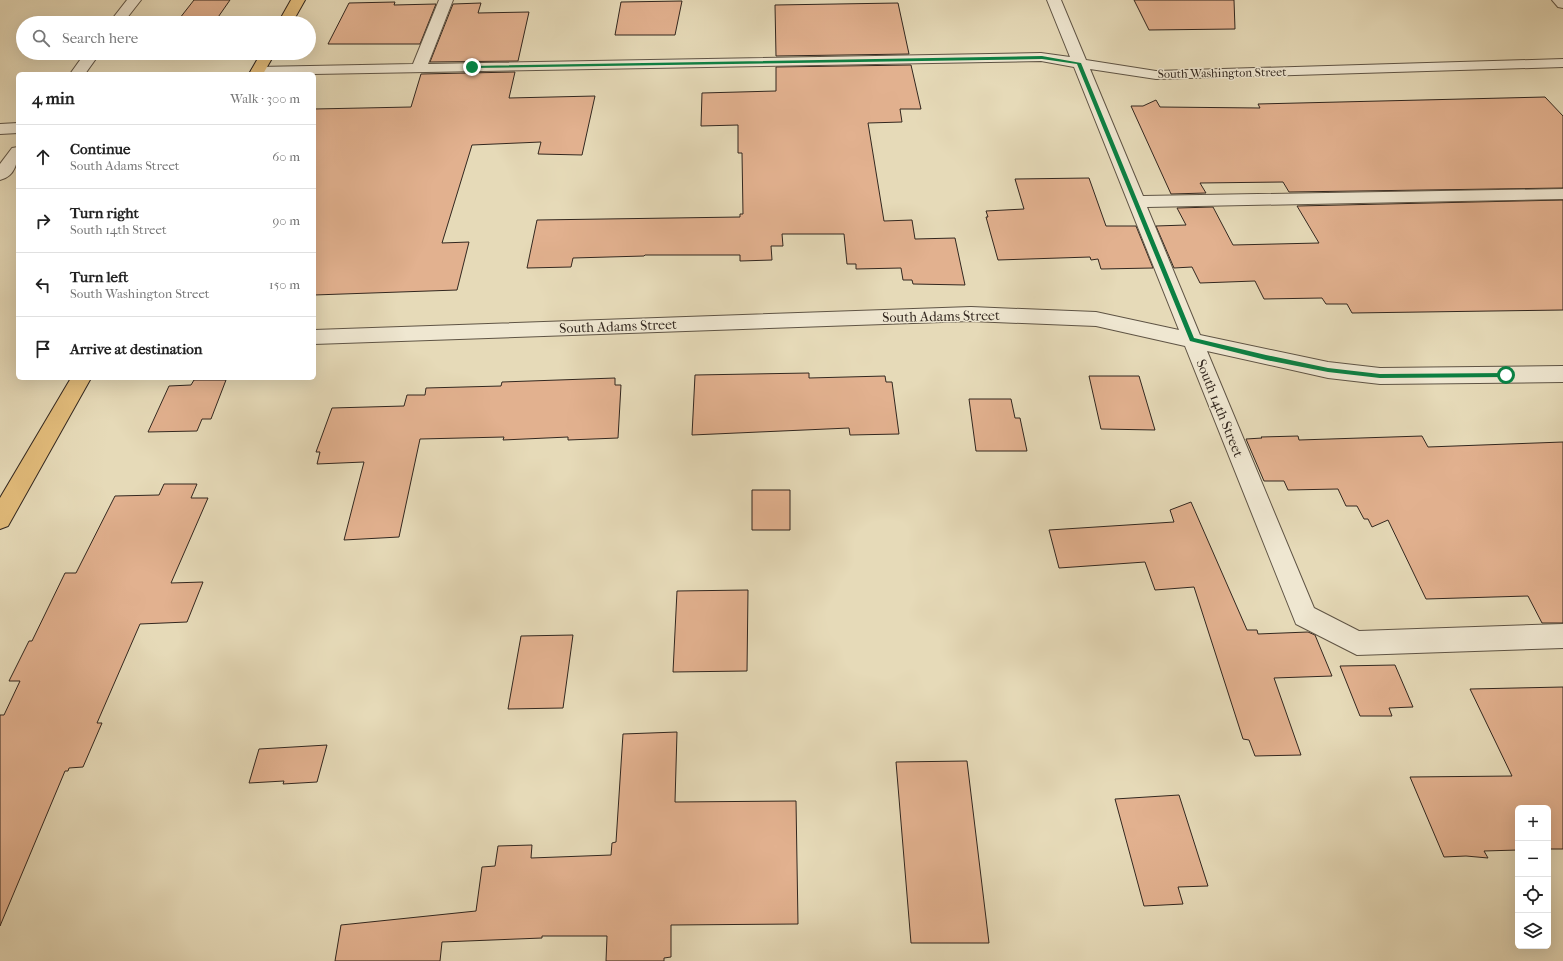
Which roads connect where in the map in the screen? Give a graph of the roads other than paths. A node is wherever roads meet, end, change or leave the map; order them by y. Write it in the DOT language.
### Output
graph roads {
  1 [pos="134,0"];
  2 [pos="298,0"];
  3 [pos="446,0"];
  4 [pos="1054,0"];
  5 [pos="1559,0"];
  6 [pos="1563,4"];
  7 [pos="121,16"];
  8 [pos="289,16"];
  9 [pos="88,60"];
  10 [pos="264,60"];
  11 [pos="1079,63"];
  12 [pos="1563,63"];
  13 [pos="420,68"];
  14 [pos="79,72"];
  15 [pos="257,72"];
  16 [pos="16,128"];
  17 [pos="0,129"];
  18 [pos="16,155"];
  19 [pos="0,175"];
  20 [pos="1563,194"];
  21 [pos="1136,202"];
  22 [pos="316,337"];
  23 [pos="1192,339"];
  24 [pos="1563,374"];
  25 [pos="79,380"];
  26 [pos="0,519"];
  27 [pos="1563,636"];
  1 -- 7 [label="street"];
  2 -- 8 [label="main road"];
  3 -- 13 [label="street"];
  4 -- 11 [label="street, South 14th Street"];
  5 -- 6 [label="street"];
  9 -- 14 [label="street"];
  10 -- 15 [label="main road"];
  11 -- 12 [label="street, South Washington Street"];
  11 -- 13 [label="street, South Washington Street"];
  11 -- 21 [label="street, South 14th Street"];
  13 -- 15 [label="street, South Washington Street"];
  16 -- 17 [label="street"];
  18 -- 19 [label="street"];
  20 -- 21 [label="street"];
  21 -- 23 [label="street, South 14th Street"];
  22 -- 23 [label="street, South Adams Street"];
  23 -- 24 [label="street, South Adams Street"];
  23 -- 27 [label="street, South 14th Street"];
  25 -- 26 [label="main road"];
}
